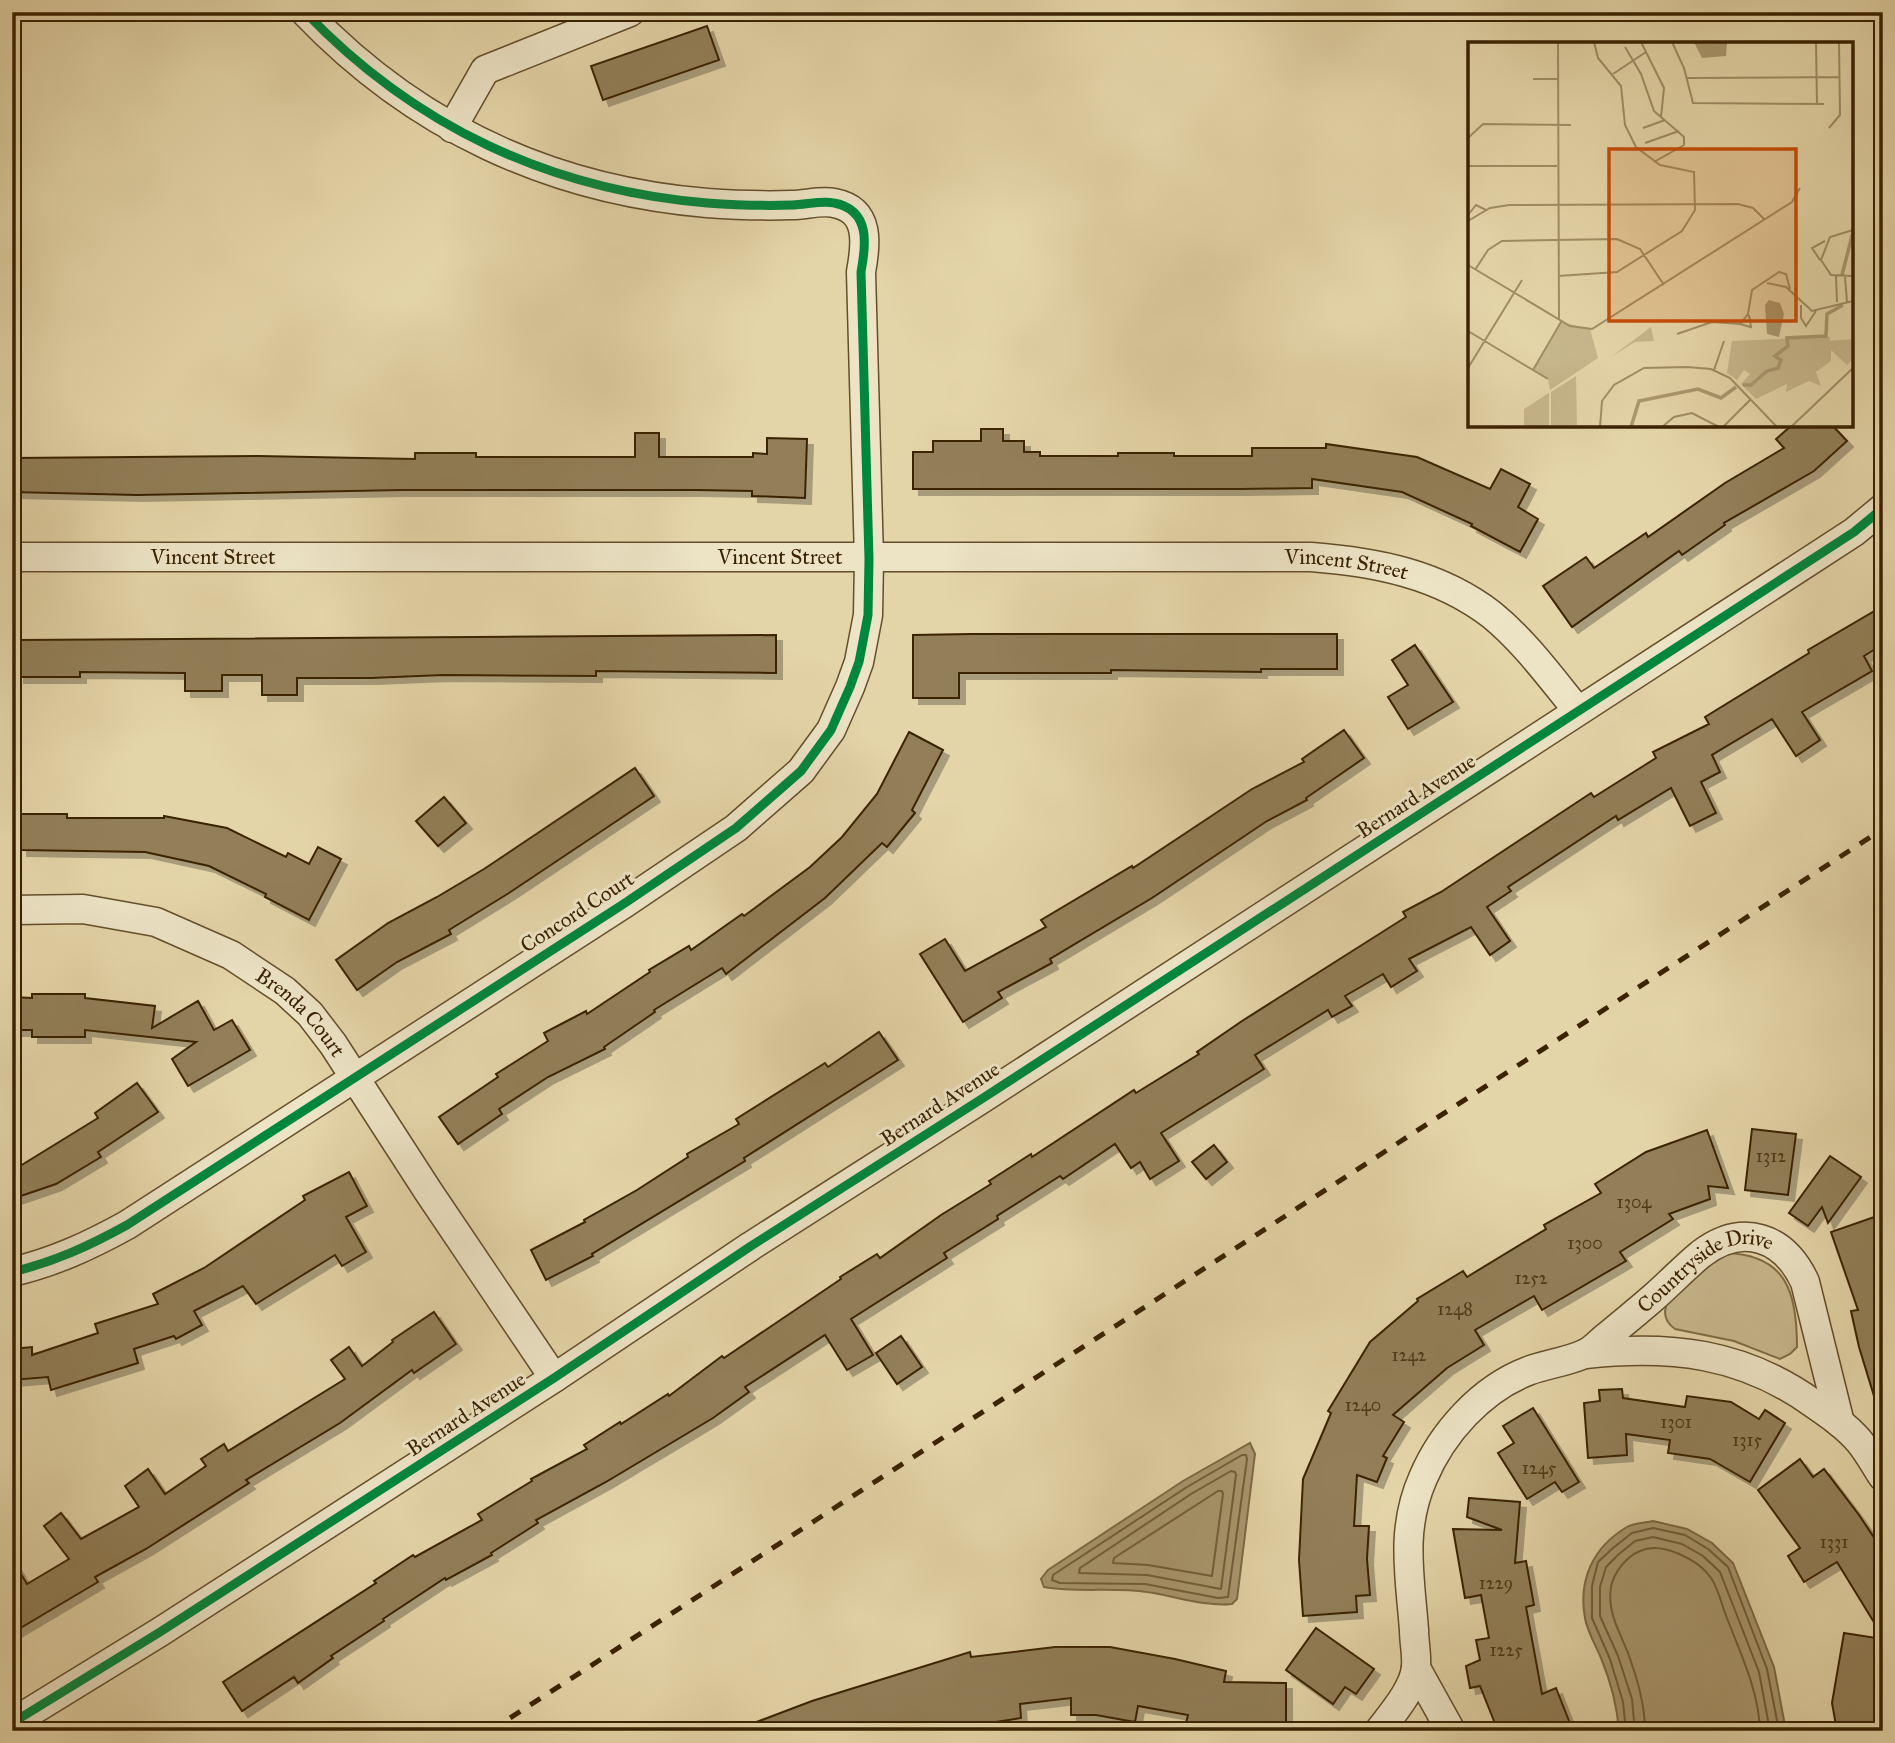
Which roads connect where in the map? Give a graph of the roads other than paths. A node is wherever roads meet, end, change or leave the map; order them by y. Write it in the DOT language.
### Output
graph roads {
  1 [pos="305,12"];
  2 [pos="630,12"];
  3 [pos="452,128"];
  4 [pos="1883,508"];
  5 [pos="12,557"];
  6 [pos="869,558"];
  7 [pos="1578,711"];
  8 [pos="12,910"];
  9 [pos="354,1076"];
  10 [pos="12,1272"];
  11 [pos="1585,1354"];
  12 [pos="554,1378"];
  13 [pos="1840,1423"];
  14 [pos="1883,1477"];
  15 [pos="1416,1668"];
  16 [pos="12,1723"];
  17 [pos="1379,1731"];
  18 [pos="1451,1731"];
  1 -- 3 [label="street, Concord Court"];
  2 -- 3 [label="street"];
  3 -- 6 [label="street, Concord Court"];
  4 -- 7 [label="street, Bernard Avenue"];
  5 -- 6 [label="street, Vincent Street"];
  6 -- 7 [label="street, Vincent Street"];
  6 -- 9 [label="street, Concord Court"];
  7 -- 12 [label="street, Bernard Avenue"];
  8 -- 9 [label="street, Brenda Court"];
  9 -- 10 [label="street, Concord Court"];
  9 -- 12 [label="street, Brenda Court"];
  11 -- 13 [label="street, Countryside Drive"];
  11 -- 13 [label="street, Countryside Drive"];
  11 -- 15 [label="street, Countryside Drive"];
  12 -- 16 [label="street, Bernard Avenue"];
  13 -- 14 [label="street, Countryside Drive"];
  15 -- 17 [label="street"];
  15 -- 18 [label="street, Countryside Drive"];
}
